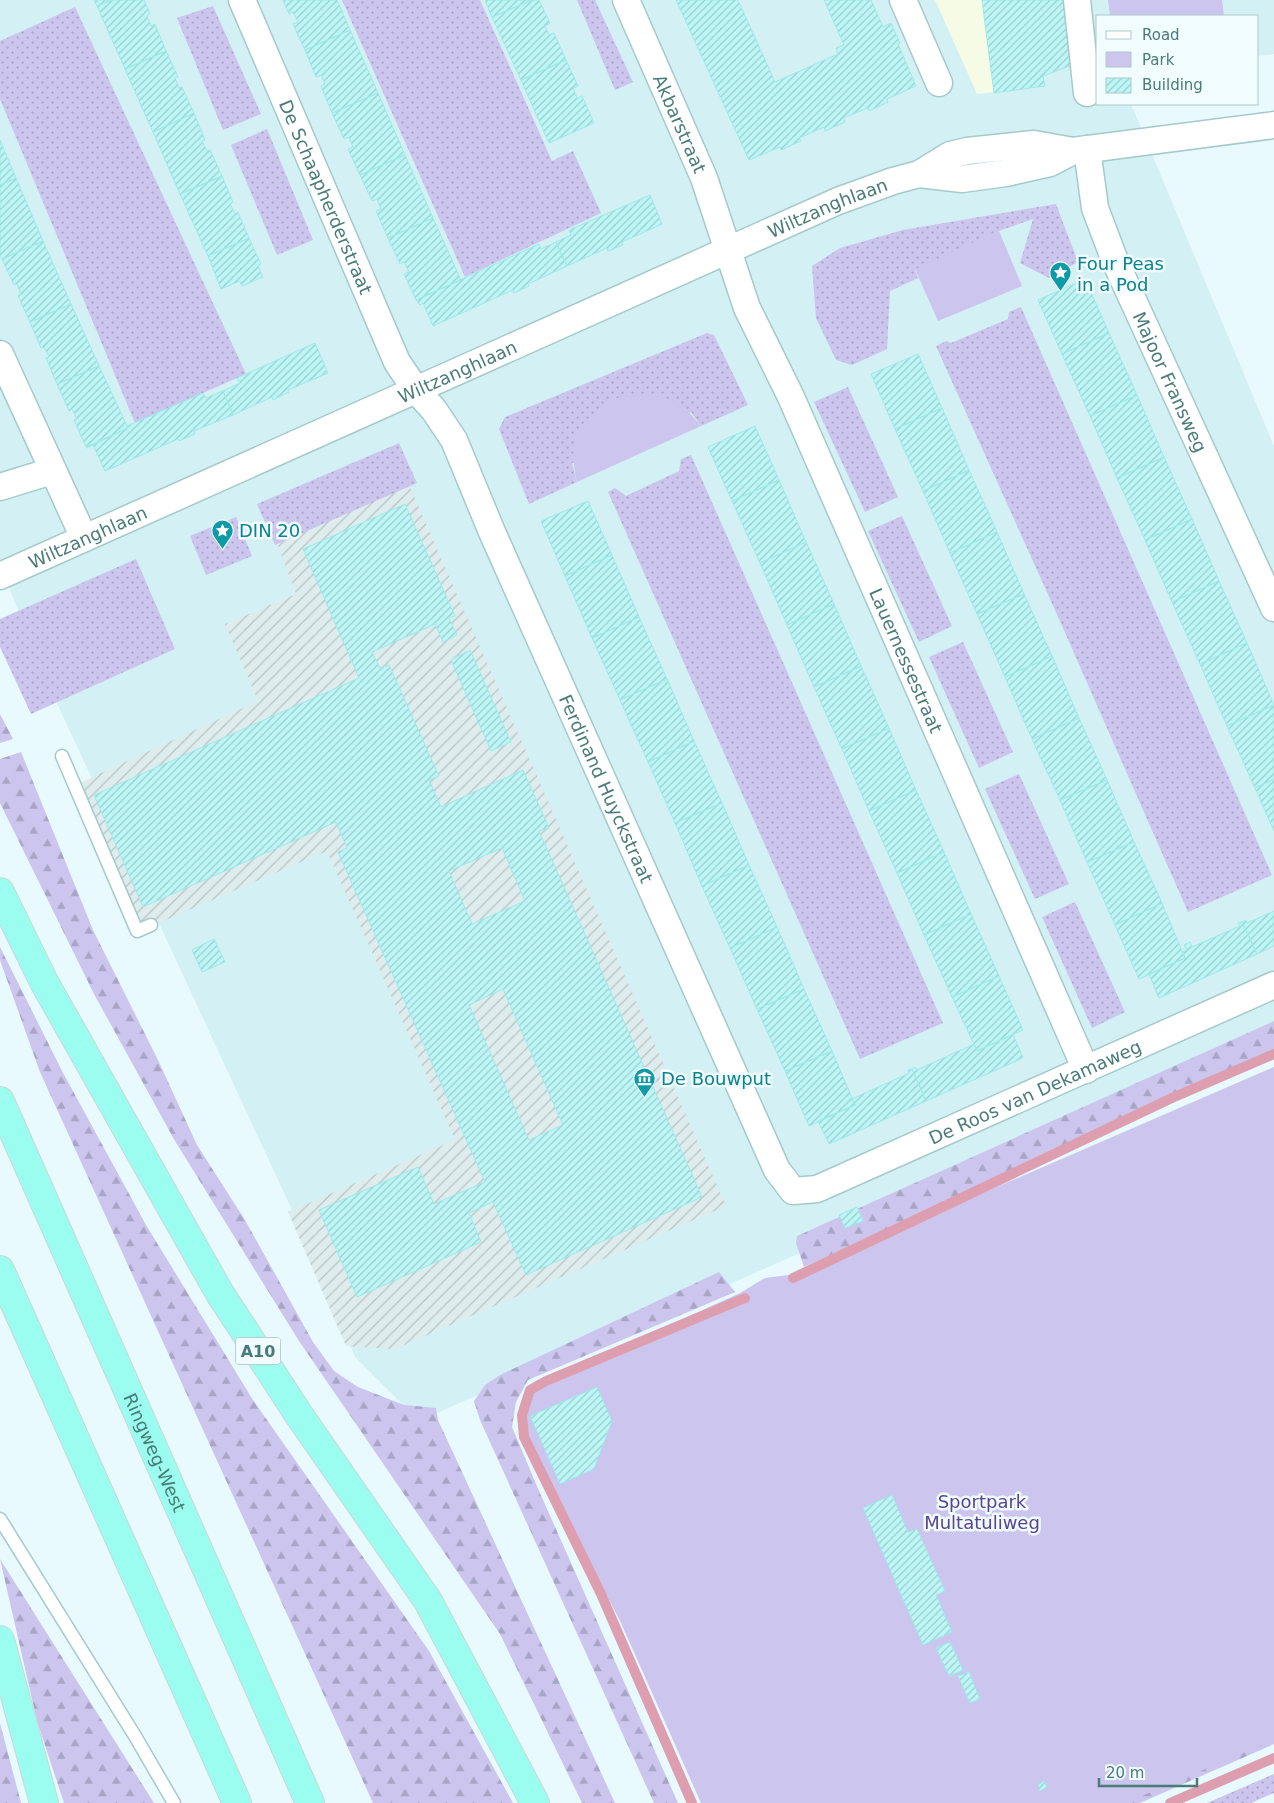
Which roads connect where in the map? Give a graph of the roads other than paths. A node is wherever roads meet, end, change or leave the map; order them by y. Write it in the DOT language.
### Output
graph roads {
  1 [pos="242,0"];
  2 [pos="626,0"];
  3 [pos="903,0"];
  4 [pos="1077,0"];
  5 [pos="938,83"];
  6 [pos="1087,93"];
  7 [pos="1274,125"];
  8 [pos="1080,150"];
  9 [pos="729,249"];
  10 [pos="0,354"];
  11 [pos="416,390"];
  12 [pos="52,471"];
  13 [pos="0,487"];
  14 [pos="84,538"];
  15 [pos="0,576"];
  16 [pos="1274,608"];
  17 [pos="62,756"];
  18 [pos="0,892"];
  19 [pos="151,925"];
  20 [pos="1274,985"];
  21 [pos="1086,1070"];
  22 [pos="0,1101"];
  23 [pos="793,1191"];
  24 [pos="0,1270"];
  25 [pos="0,1519"];
  26 [pos="0,1640"];
  27 [pos="44,1803"];
  28 [pos="174,1803"];
  29 [pos="237,1803"];
  30 [pos="310,1803"];
  31 [pos="535,1803"];
  1 -- 11 [label="street, De Schaapherderstraat"];
  2 -- 9 [label="street, Akbarstraat"];
  3 -- 5 [label="street"];
  4 -- 6 [label="street"];
  7 -- 8 [label="street, Wiltzanghlaan"];
  8 -- 9 [label="street, Wiltzanghlaan"];
  8 -- 16 [label="street, Majoor Fransweg"];
  9 -- 11 [label="street, Wiltzanghlaan"];
  9 -- 21 [label="street, Lauernessestraat"];
  10 -- 12 [label="street"];
  11 -- 14 [label="street, Wiltzanghlaan"];
  11 -- 23 [label="street, Ferdinand Huyckstraat"];
  12 -- 13 [label="street"];
  12 -- 14 [label="street"];
  14 -- 15 [label="street, Wiltzanghlaan"];
  17 -- 19 [label="lane"];
  18 -- 31 [label="highway, A10"];
  20 -- 21 [label="street, De Roos van Dekamaweg"];
  21 -- 23 [label="street, De Roos van Dekamaweg"];
  22 -- 30 [label="highway, Ringweg-West"];
  24 -- 29 [label="highway"];
  25 -- 28 [label="lane"];
  26 -- 27 [label="highway"];
}
